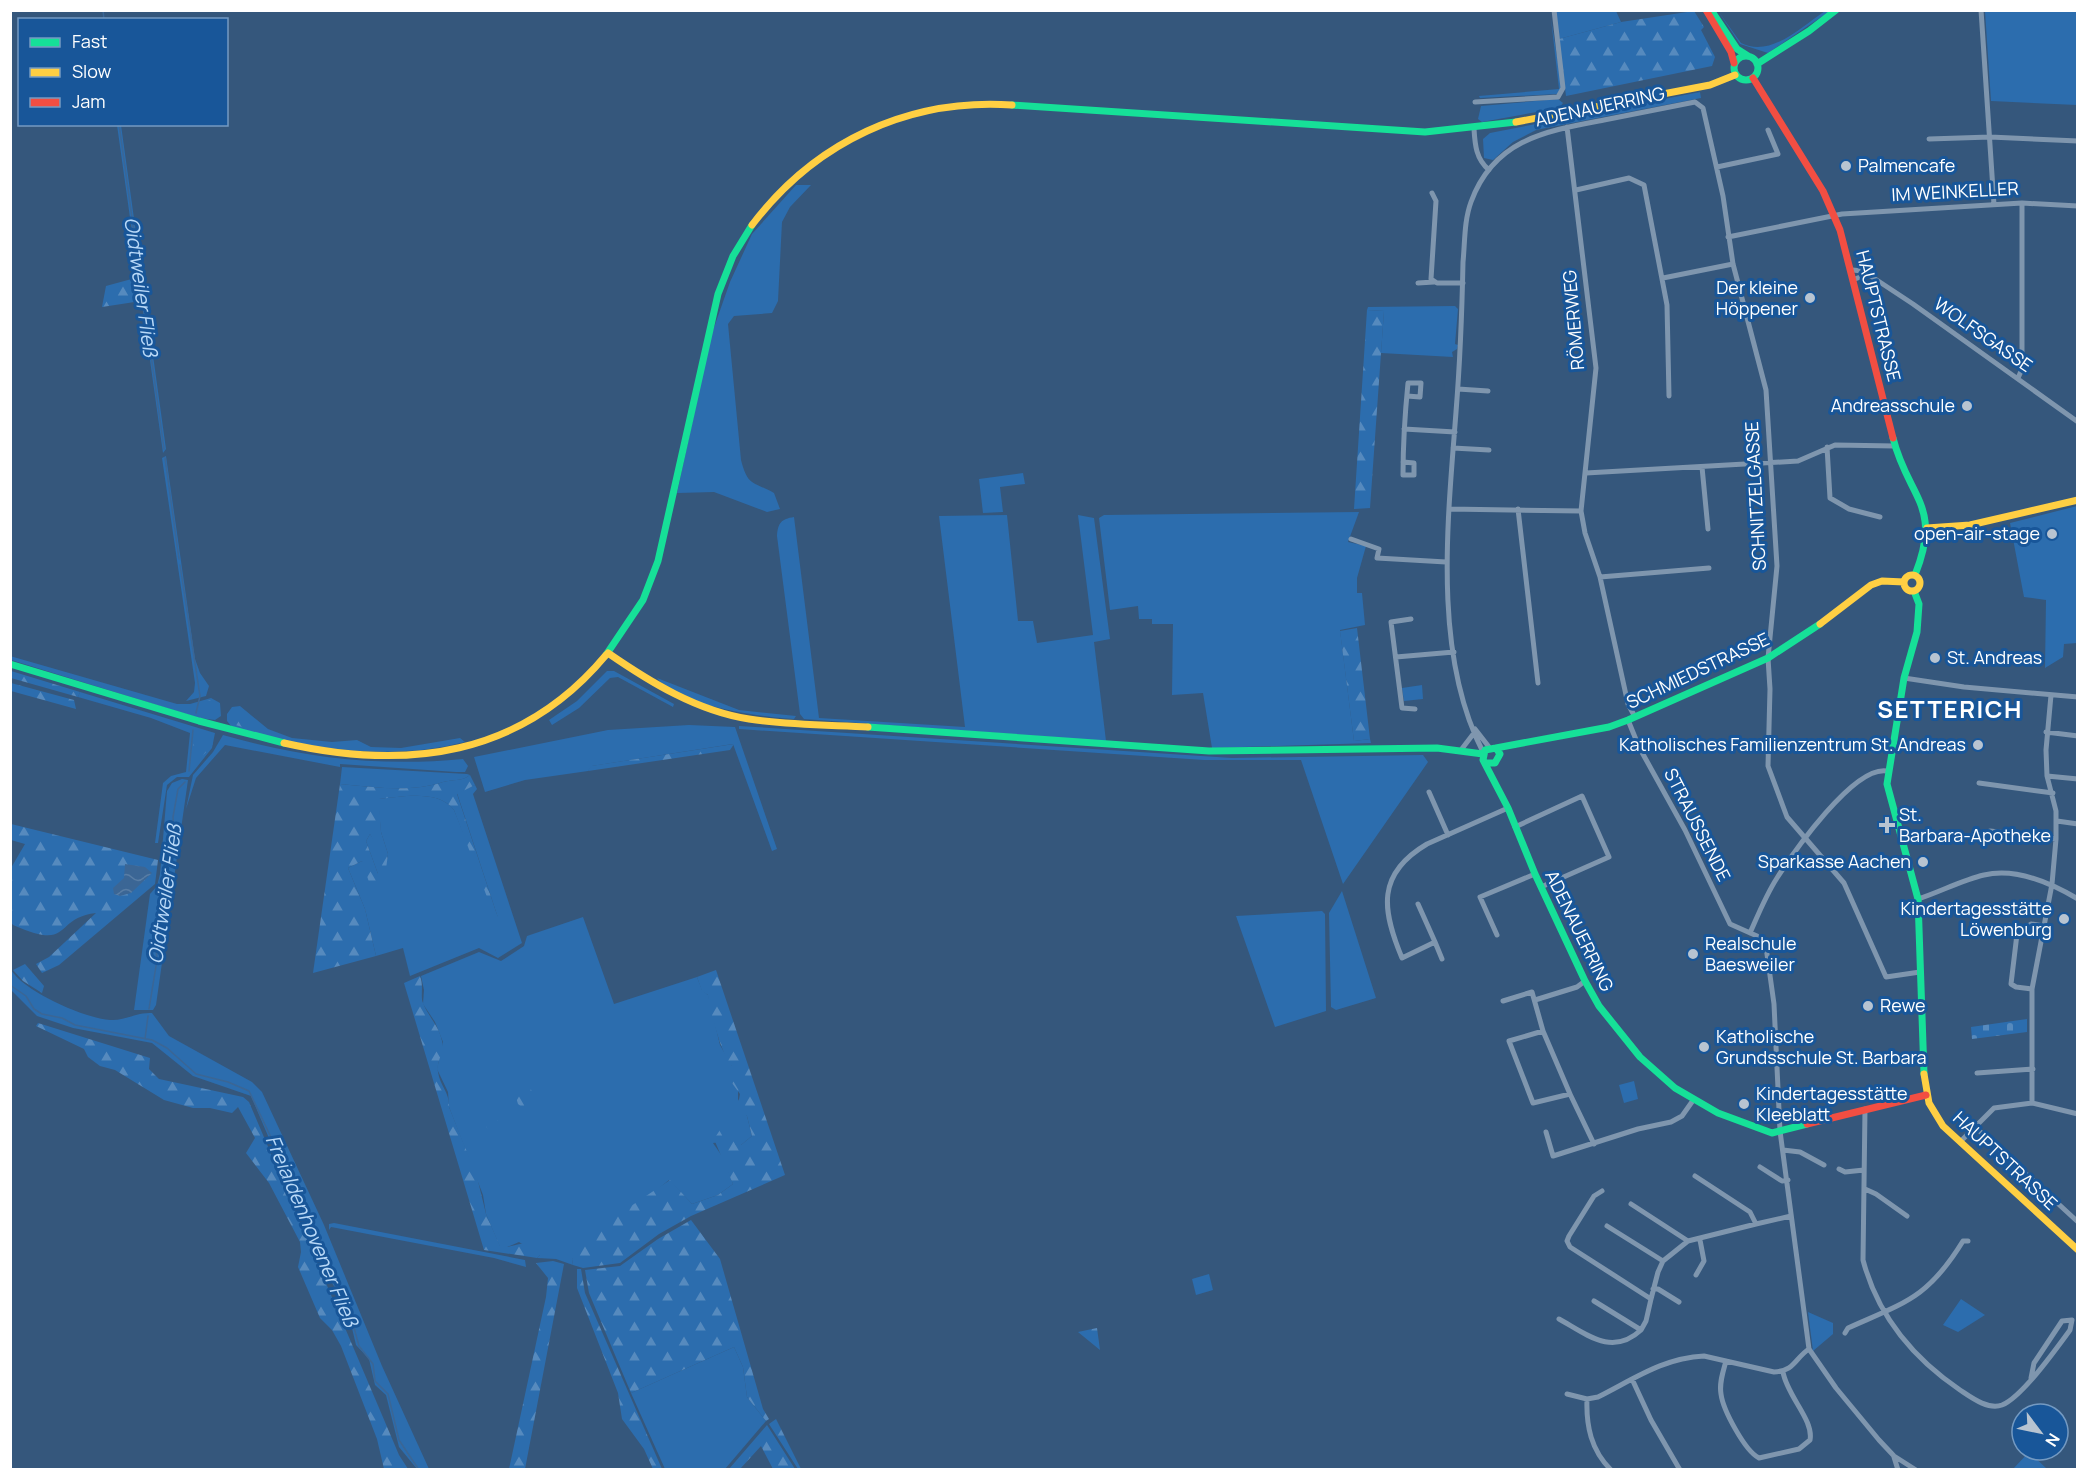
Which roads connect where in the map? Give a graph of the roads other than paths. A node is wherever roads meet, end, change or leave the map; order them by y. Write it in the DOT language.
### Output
graph roads {
  1 [pos="1554,10"];
  2 [pos="1706,10"];
  3 [pos="1711,10"];
  4 [pos="1836,10"];
  5 [pos="1981,10"];
  6 [pos="1748,56"];
  7 [pos="1757,64"];
  8 [pos="1734,65"];
  9 [pos="1735,75"];
  10 [pos="1753,78"];
  11 [pos="1476,102"];
  12 [pos="1700,104"];
  13 [pos="1567,127"];
  14 [pos="1474,129"];
  15 [pos="1768,130"];
  16 [pos="1990,137"];
  17 [pos="1929,139"];
  18 [pos="2078,141"];
  19 [pos="1717,167"];
  20 [pos="1489,170"];
  21 [pos="1576,190"];
  22 [pos="1432,193"];
  23 [pos="2022,203"];
  24 [pos="1994,205"];
  25 [pos="2078,206"];
  26 [pos="1834,216"];
  27 [pos="1728,237"];
  28 [pos="1733,264"];
  29 [pos="1852,270"];
  30 [pos="1868,274"];
  31 [pos="1663,278"];
  32 [pos="1854,279"];
  33 [pos="1434,282"];
  34 [pos="1418,283"];
  35 [pos="1463,284"];
  36 [pos="2018,378"];
  37 [pos="1458,389"];
  38 [pos="1488,391"];
  39 [pos="1407,396"];
  40 [pos="1669,396"];
  41 [pos="2078,423"];
  42 [pos="1404,429"];
  43 [pos="1455,432"];
  44 [pos="1895,446"];
  45 [pos="1827,447"];
  46 [pos="1454,448"];
  47 [pos="1489,450"];
  48 [pos="1403,462"];
  49 [pos="1769,462"];
  50 [pos="1702,466"];
  51 [pos="1586,473"];
  52 [pos="2078,500"];
  53 [pos="1449,509"];
  54 [pos="1518,509"];
  55 [pos="1581,511"];
  56 [pos="1880,517"];
  57 [pos="1927,528"];
  58 [pos="1708,529"];
  59 [pos="1351,539"];
  60 [pos="1446,562"];
  61 [pos="1709,568"];
  62 [pos="1915,575"];
  63 [pos="1600,577"];
  64 [pos="1904,582"];
  65 [pos="1914,591"];
  66 [pos="1411,619"];
  67 [pos="1454,652"];
  68 [pos="608,653"];
  69 [pos="1396,657"];
  70 [pos="1768,658"];
  71 [pos="10,664"];
  72 [pos="1904,678"];
  73 [pos="1538,683"];
  74 [pos="2051,695"];
  75 [pos="2078,697"];
  76 [pos="1415,709"];
  77 [pos="1631,719"];
  78 [pos="1472,725"];
  79 [pos="2046,732"];
  80 [pos="1474,733"];
  81 [pos="2078,736"];
  82 [pos="1457,749"];
  83 [pos="1490,751"];
  84 [pos="1490,764"];
  85 [pos="1887,771"];
  86 [pos="2047,776"];
  87 [pos="2078,779"];
  88 [pos="1979,783"];
  89 [pos="1430,792"];
  90 [pos="2053,793"];
  91 [pos="1508,808"];
  92 [pos="2057,821"];
  93 [pos="2078,824"];
  94 [pos="1515,827"];
  95 [pos="1990,831"];
  96 [pos="1448,835"];
  97 [pos="1805,838"];
  98 [pos="2056,839"];
  99 [pos="1535,874"];
  100 [pos="2052,884"];
  101 [pos="1541,887"];
  102 [pos="1918,899"];
  103 [pos="2078,899"];
  104 [pos="1418,904"];
  105 [pos="2044,926"];
  106 [pos="1750,933"];
  107 [pos="1497,935"];
  108 [pos="1435,942"];
  109 [pos="1442,958"];
  110 [pos="1920,972"];
  111 [pos="1585,981"];
  112 [pos="2032,989"];
  113 [pos="1535,1000"];
  114 [pos="1503,1001"];
  115 [pos="1543,1031"];
  116 [pos="2033,1069"];
  117 [pos="1977,1073"];
  118 [pos="1570,1094"];
  119 [pos="1926,1095"];
  120 [pos="1694,1099"];
  121 [pos="2032,1103"];
  122 [pos="1865,1109"];
  123 [pos="2078,1114"];
  124 [pos="1974,1126"];
  125 [pos="1780,1131"];
  126 [pos="1546,1132"];
  127 [pos="1960,1142"];
  128 [pos="1594,1143"];
  129 [pos="1783,1150"];
  130 [pos="1824,1165"];
  131 [pos="1760,1167"];
  132 [pos="1839,1169"];
  133 [pos="1864,1170"];
  134 [pos="1695,1176"];
  135 [pos="1788,1180"];
  136 [pos="1864,1189"];
  137 [pos="1602,1191"];
  138 [pos="1631,1204"];
  139 [pos="1791,1216"];
  140 [pos="1907,1216"];
  141 [pos="2078,1222"];
  142 [pos="1756,1224"];
  143 [pos="1607,1226"];
  144 [pos="1700,1240"];
  145 [pos="1688,1241"];
  146 [pos="1968,1241"];
  147 [pos="2078,1250"];
  148 [pos="1663,1261"];
  149 [pos="1696,1275"];
  150 [pos="1653,1289"];
  151 [pos="1651,1299"];
  152 [pos="1594,1301"];
  153 [pos="1679,1302"];
  154 [pos="1884,1312"];
  155 [pos="1558,1319"];
  156 [pos="1641,1330"];
  157 [pos="1845,1333"];
  158 [pos="1809,1349"];
  159 [pos="1726,1361"];
  160 [pos="1783,1372"];
  161 [pos="2031,1378"];
  162 [pos="1632,1379"];
  163 [pos="1567,1394"];
  164 [pos="1587,1399"];
  165 [pos="1894,1455"];
  166 [pos="1611,1470"];
  167 [pos="1680,1470"];
  168 [pos="1898,1470"];
  169 [pos="1916,1470"];
  1 -- 11 [label="street"];
  2 -- 8 [label="main road"];
  3 -- 6 [label="main road"];
  4 -- 7 [label="main road"];
  5 -- 16 [label="street"];
  6 -- 7 [label="main road"];
  6 -- 8 [label="main road"];
  7 -- 10 [label="main road"];
  8 -- 9 [label="main road"];
  9 -- 10 [label="main road"];
  9 -- 14 [label="main road"];
  10 -- 26 [label="main road, HAUPTSTRASSE"];
  12 -- 13 [label="street, ADENAUERRING"];
  12 -- 19 [label="street, SCHNITZELGASSE"];
  13 -- 20 [label="street, ADENAUERRING"];
  13 -- 21 [label="street, RÖMERWEG"];
  14 -- 20 [label="street"];
  14 -- 68 [label="main road"];
  15 -- 19 [label="street"];
  16 -- 17 [label="street"];
  16 -- 18 [label="street"];
  16 -- 24 [label="street"];
  19 -- 27 [label="street, SCHNITZELGASSE"];
  20 -- 35 [label="street, ADENAUERRING"];
  21 -- 31 [label="street"];
  21 -- 51 [label="street, RÖMERWEG"];
  22 -- 33 [label="street"];
  23 -- 24 [label="street, IM WEINKELLER"];
  23 -- 25 [label="street, IM WEINKELLER"];
  23 -- 36 [label="street"];
  24 -- 26 [label="street, IM WEINKELLER"];
  26 -- 27 [label="street, IM WEINKELLER"];
  26 -- 29 [label="main road, HAUPTSTRASSE"];
  27 -- 28 [label="street, SCHNITZELGASSE"];
  28 -- 31 [label="street"];
  28 -- 49 [label="street, SCHNITZELGASSE"];
  29 -- 30 [label="street, WOLFSGASSE"];
  29 -- 32 [label="main road, HAUPTSTRASSE"];
  30 -- 32 [label="street"];
  30 -- 36 [label="street, WOLFSGASSE"];
  31 -- 40 [label="street"];
  32 -- 44 [label="main road, HAUPTSTRASSE"];
  33 -- 34 [label="street"];
  33 -- 35 [label="street"];
  35 -- 37 [label="street, ADENAUERRING"];
  36 -- 41 [label="street, WOLFSGASSE"];
  37 -- 38 [label="street"];
  37 -- 43 [label="street, ADENAUERRING"];
  39 -- 42 [label="street"];
  42 -- 43 [label="street"];
  42 -- 48 [label="street"];
  43 -- 46 [label="street, ADENAUERRING"];
  44 -- 45 [label="street"];
  44 -- 57 [label="main road, HAUPTSTRASSE"];
  45 -- 49 [label="street"];
  45 -- 56 [label="street"];
  46 -- 47 [label="street"];
  46 -- 53 [label="street, ADENAUERRING"];
  49 -- 50 [label="street"];
  49 -- 70 [label="street, SCHNITZELGASSE"];
  50 -- 51 [label="street"];
  50 -- 58 [label="street"];
  51 -- 55 [label="street, RÖMERWEG"];
  52 -- 57 [label="main road"];
  53 -- 54 [label="street"];
  53 -- 60 [label="street, ADENAUERRING"];
  54 -- 55 [label="street"];
  54 -- 73 [label="street"];
  55 -- 63 [label="street, STRAUSSENDE"];
  57 -- 62 [label="main road, HAUPTSTRASSE"];
  59 -- 60 [label="street"];
  60 -- 67 [label="street, ADENAUERRING"];
  61 -- 63 [label="street"];
  62 -- 64 [label="main road"];
  62 -- 65 [label="main road"];
  63 -- 77 [label="street, STRAUSSENDE"];
  64 -- 65 [label="main road"];
  64 -- 70 [label="main road, SCHMIEDSTRASSE"];
  65 -- 72 [label="main road, HAUPTSTRASSE"];
  66 -- 69 [label="street"];
  67 -- 69 [label="street"];
  67 -- 78 [label="street, ADENAUERRING"];
  68 -- 71 [label="main road"];
  68 -- 82 [label="main road"];
  69 -- 76 [label="street"];
  70 -- 77 [label="main road, SCHMIEDSTRASSE"];
  70 -- 97 [label="street, SCHNITZELGASSE"];
  72 -- 74 [label="street"];
  72 -- 85 [label="main road, HAUPTSTRASSE"];
  74 -- 75 [label="street"];
  74 -- 79 [label="street"];
  77 -- 83 [label="main road, SCHMIEDSTRASSE"];
  77 -- 106 [label="street, STRAUSSENDE"];
  78 -- 80 [label="street, ADENAUERRING"];
  78 -- 83 [label="street, ADENAUERRING"];
  79 -- 81 [label="street"];
  79 -- 86 [label="street"];
  80 -- 82 [label="street"];
  80 -- 83 [label="street, ADENAUERRING"];
  82 -- 83 [label="main road"];
  83 -- 84 [label="main road, ADENAUERRING"];
  83 -- 84 [label="main road"];
  84 -- 91 [label="main road, ADENAUERRING"];
  85 -- 97 [label="street"];
  85 -- 102 [label="main road, HAUPTSTRASSE"];
  86 -- 87 [label="street"];
  86 -- 90 [label="street"];
  88 -- 90 [label="street"];
  89 -- 96 [label="street"];
  90 -- 92 [label="street"];
  91 -- 94 [label="main road, ADENAUERRING"];
  91 -- 96 [label="street"];
  92 -- 93 [label="street"];
  92 -- 98 [label="street"];
  94 -- 99 [label="main road, ADENAUERRING"];
  94 -- 101 [label="street"];
  95 -- 98 [label="street"];
  96 -- 108 [label="street"];
  97 -- 106 [label="street"];
  97 -- 110 [label="street, SCHNITZELGASSE"];
  98 -- 100 [label="street"];
  99 -- 101 [label="main road, ADENAUERRING"];
  99 -- 107 [label="street"];
  100 -- 102 [label="street"];
  100 -- 103 [label="street"];
  100 -- 105 [label="street"];
  101 -- 111 [label="main road, ADENAUERRING"];
  102 -- 110 [label="main road, HAUPTSTRASSE"];
  104 -- 108 [label="street"];
  105 -- 112 [label="street"];
  105 -- 112 [label="street"];
  106 -- 125 [label="street, STRAUSSENDE"];
  108 -- 109 [label="street"];
  110 -- 119 [label="main road, HAUPTSTRASSE"];
  111 -- 113 [label="street"];
  111 -- 120 [label="main road, ADENAUERRING"];
  112 -- 116 [label="street"];
  113 -- 114 [label="street"];
  113 -- 115 [label="street"];
  115 -- 118 [label="street"];
  115 -- 118 [label="street"];
  116 -- 117 [label="street"];
  116 -- 121 [label="street"];
  118 -- 128 [label="street"];
  119 -- 122 [label="main road, ADENAUERRING"];
  119 -- 127 [label="main road, HAUPTSTRASSE"];
  120 -- 125 [label="main road, ADENAUERRING"];
  120 -- 128 [label="street"];
  121 -- 123 [label="street"];
  121 -- 124 [label="street"];
  122 -- 125 [label="main road, ADENAUERRING"];
  122 -- 133 [label="street"];
  124 -- 127 [label="street"];
  124 -- 141 [label="street"];
  125 -- 129 [label="street, STRAUSSENDE"];
  126 -- 128 [label="street"];
  127 -- 147 [label="main road, HAUPTSTRASSE"];
  129 -- 130 [label="street"];
  129 -- 135 [label="street, STRAUSSENDE"];
  131 -- 135 [label="street"];
  132 -- 133 [label="street"];
  133 -- 136 [label="street"];
  134 -- 142 [label="street"];
  135 -- 139 [label="street, STRAUSSENDE"];
  136 -- 140 [label="street"];
  136 -- 154 [label="street"];
  137 -- 151 [label="street"];
  138 -- 145 [label="street"];
  139 -- 142 [label="street"];
  139 -- 158 [label="street, STRAUSSENDE"];
  142 -- 144 [label="street"];
  143 -- 148 [label="street"];
  144 -- 145 [label="street"];
  144 -- 149 [label="street"];
  145 -- 148 [label="street"];
  146 -- 154 [label="street"];
  148 -- 150 [label="street"];
  150 -- 151 [label="street"];
  150 -- 153 [label="street"];
  151 -- 156 [label="street"];
  152 -- 156 [label="street"];
  154 -- 157 [label="street"];
  154 -- 161 [label="street"];
  155 -- 156 [label="street"];
  158 -- 160 [label="street"];
  158 -- 165 [label="street"];
  159 -- 160 [label="street"];
  159 -- 160 [label="street"];
  159 -- 162 [label="street"];
  161 -- 161 [label="street"];
  162 -- 164 [label="street"];
  162 -- 167 [label="street"];
  163 -- 164 [label="street"];
  164 -- 166 [label="street"];
  165 -- 168 [label="street"];
  165 -- 169 [label="street"];
}
